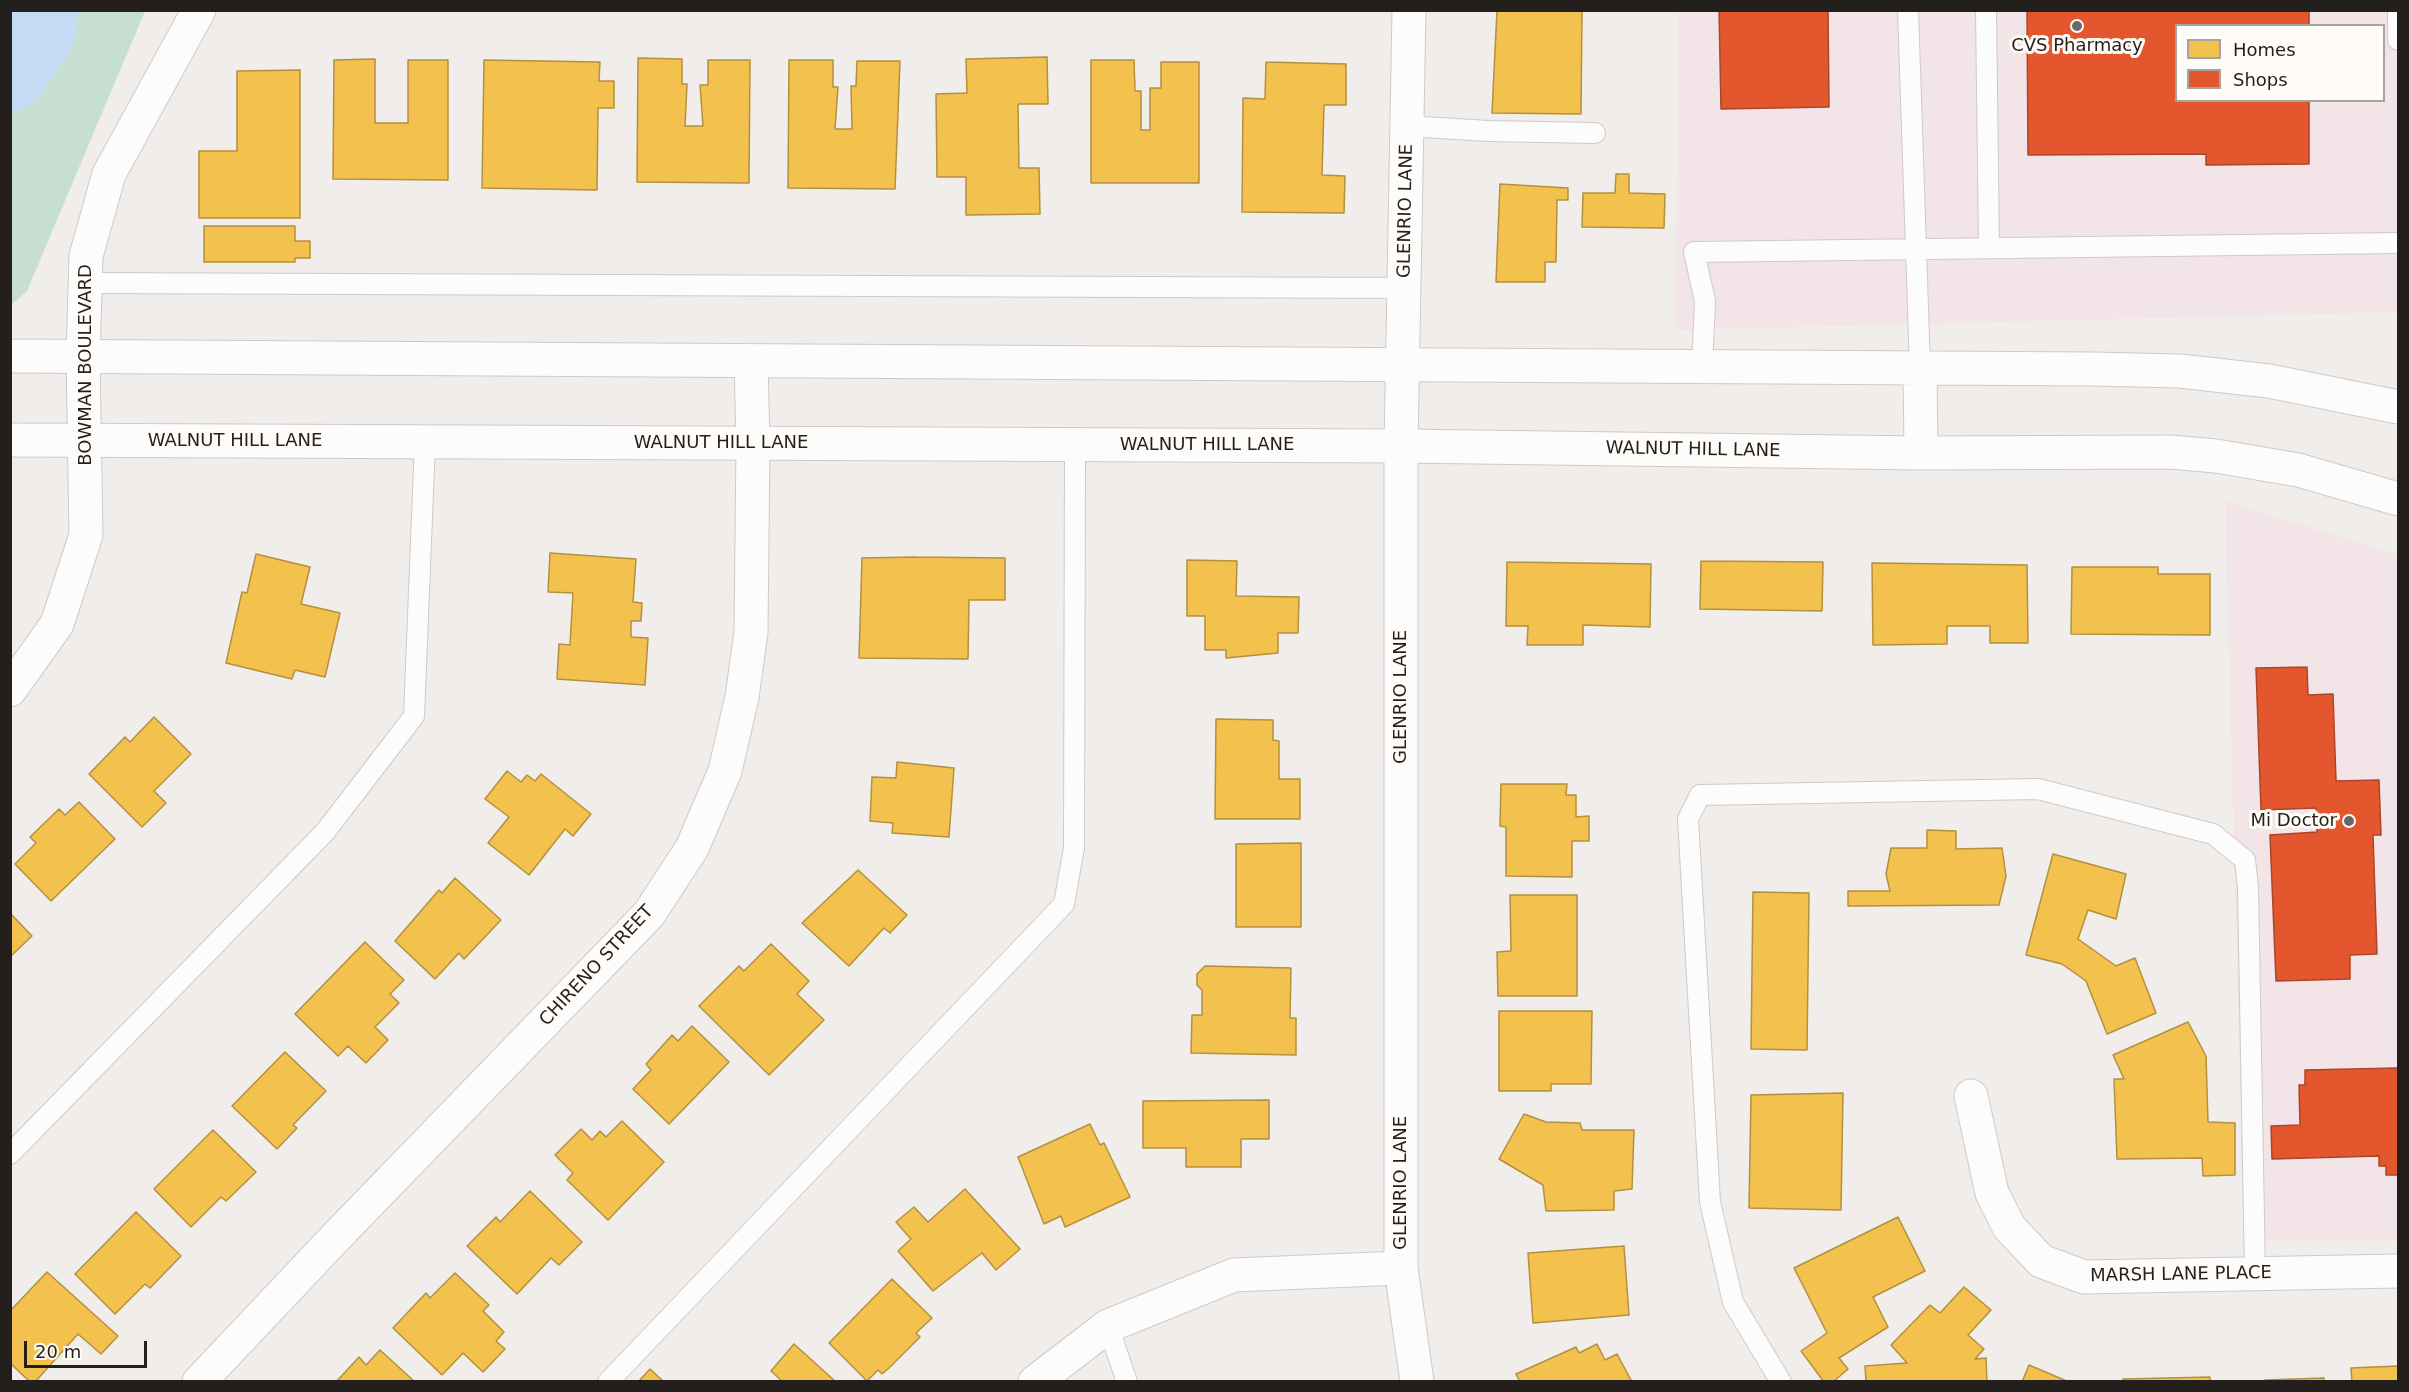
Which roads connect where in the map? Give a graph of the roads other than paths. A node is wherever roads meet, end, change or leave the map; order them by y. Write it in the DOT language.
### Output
graph roads {
  1 [pos="199,10"];
  2 [pos="1409,10"];
  3 [pos="1908,10"];
  4 [pos="1986,10"];
  5 [pos="2398,10"];
  6 [pos="2398,40"];
  7 [pos="1407,126"];
  8 [pos="1595,133"];
  9 [pos="2398,243"];
  10 [pos="1989,248"];
  11 [pos="1916,249"];
  12 [pos="85,283"];
  13 [pos="1404,288"];
  14 [pos="10,356"];
  15 [pos="83,357"];
  16 [pos="751,361"];
  17 [pos="1403,366"];
  18 [pos="1702,368"];
  19 [pos="1920,368"];
  20 [pos="2398,407"];
  21 [pos="10,440"];
  22 [pos="85,441"];
  23 [pos="425,442"];
  24 [pos="753,444"];
  25 [pos="1075,445"];
  26 [pos="1401,446"];
  27 [pos="1921,453"];
  28 [pos="2398,499"];
  29 [pos="10,690"];
  30 [pos="1971,1096"];
  31 [pos="10,1154"];
  32 [pos="1401,1268"];
  33 [pos="2398,1271"];
  34 [pos="2255,1275"];
  35 [pos="1108,1326"];
  36 [pos="199,1382"];
  37 [pos="608,1382"];
  38 [pos="1035,1382"];
  39 [pos="1126,1382"];
  40 [pos="1417,1382"];
  41 [pos="1781,1382"];
  1 -- 12 [label="main road, BOWMAN BOULEVARD"];
  2 -- 7 [label="main road, GLENRIO LANE"];
  3 -- 11 [label="lane"];
  4 -- 10 [label="lane"];
  5 -- 6 [label="lane"];
  7 -- 8 [label="lane"];
  7 -- 13 [label="main road, GLENRIO LANE"];
  9 -- 10 [label="lane"];
  10 -- 11 [label="lane"];
  11 -- 18 [label="lane"];
  11 -- 19 [label="lane"];
  12 -- 13 [label="lane"];
  12 -- 15 [label="main road, BOWMAN BOULEVARD"];
  13 -- 17 [label="main road, GLENRIO LANE"];
  14 -- 15 [label="main road"];
  15 -- 16 [label="main road"];
  15 -- 22 [label="main road, BOWMAN BOULEVARD"];
  16 -- 17 [label="main road"];
  16 -- 24 [label="main road, CHIRENO STREET"];
  17 -- 18 [label="main road"];
  17 -- 26 [label="main road, GLENRIO LANE"];
  18 -- 19 [label="main road"];
  19 -- 20 [label="main road"];
  19 -- 27 [label="main road"];
  21 -- 22 [label="main road, WALNUT HILL LANE"];
  22 -- 23 [label="main road, WALNUT HILL LANE"];
  22 -- 29 [label="main road, BOWMAN BOULEVARD"];
  23 -- 24 [label="main road, WALNUT HILL LANE"];
  23 -- 31 [label="lane"];
  24 -- 25 [label="main road, WALNUT HILL LANE"];
  24 -- 36 [label="main road, CHIRENO STREET"];
  25 -- 26 [label="main road, WALNUT HILL LANE"];
  25 -- 37 [label="lane"];
  26 -- 27 [label="main road, WALNUT HILL LANE"];
  26 -- 32 [label="main road, GLENRIO LANE"];
  27 -- 28 [label="main road, WALNUT HILL LANE"];
  30 -- 34 [label="main road, MARSH LANE PLACE"];
  32 -- 35 [label="main road"];
  32 -- 40 [label="main road, GLENRIO LANE"];
  33 -- 34 [label="main road, MARSH LANE PLACE"];
  34 -- 41 [label="lane"];
  35 -- 38 [label="main road"];
  35 -- 39 [label="lane"];
}
